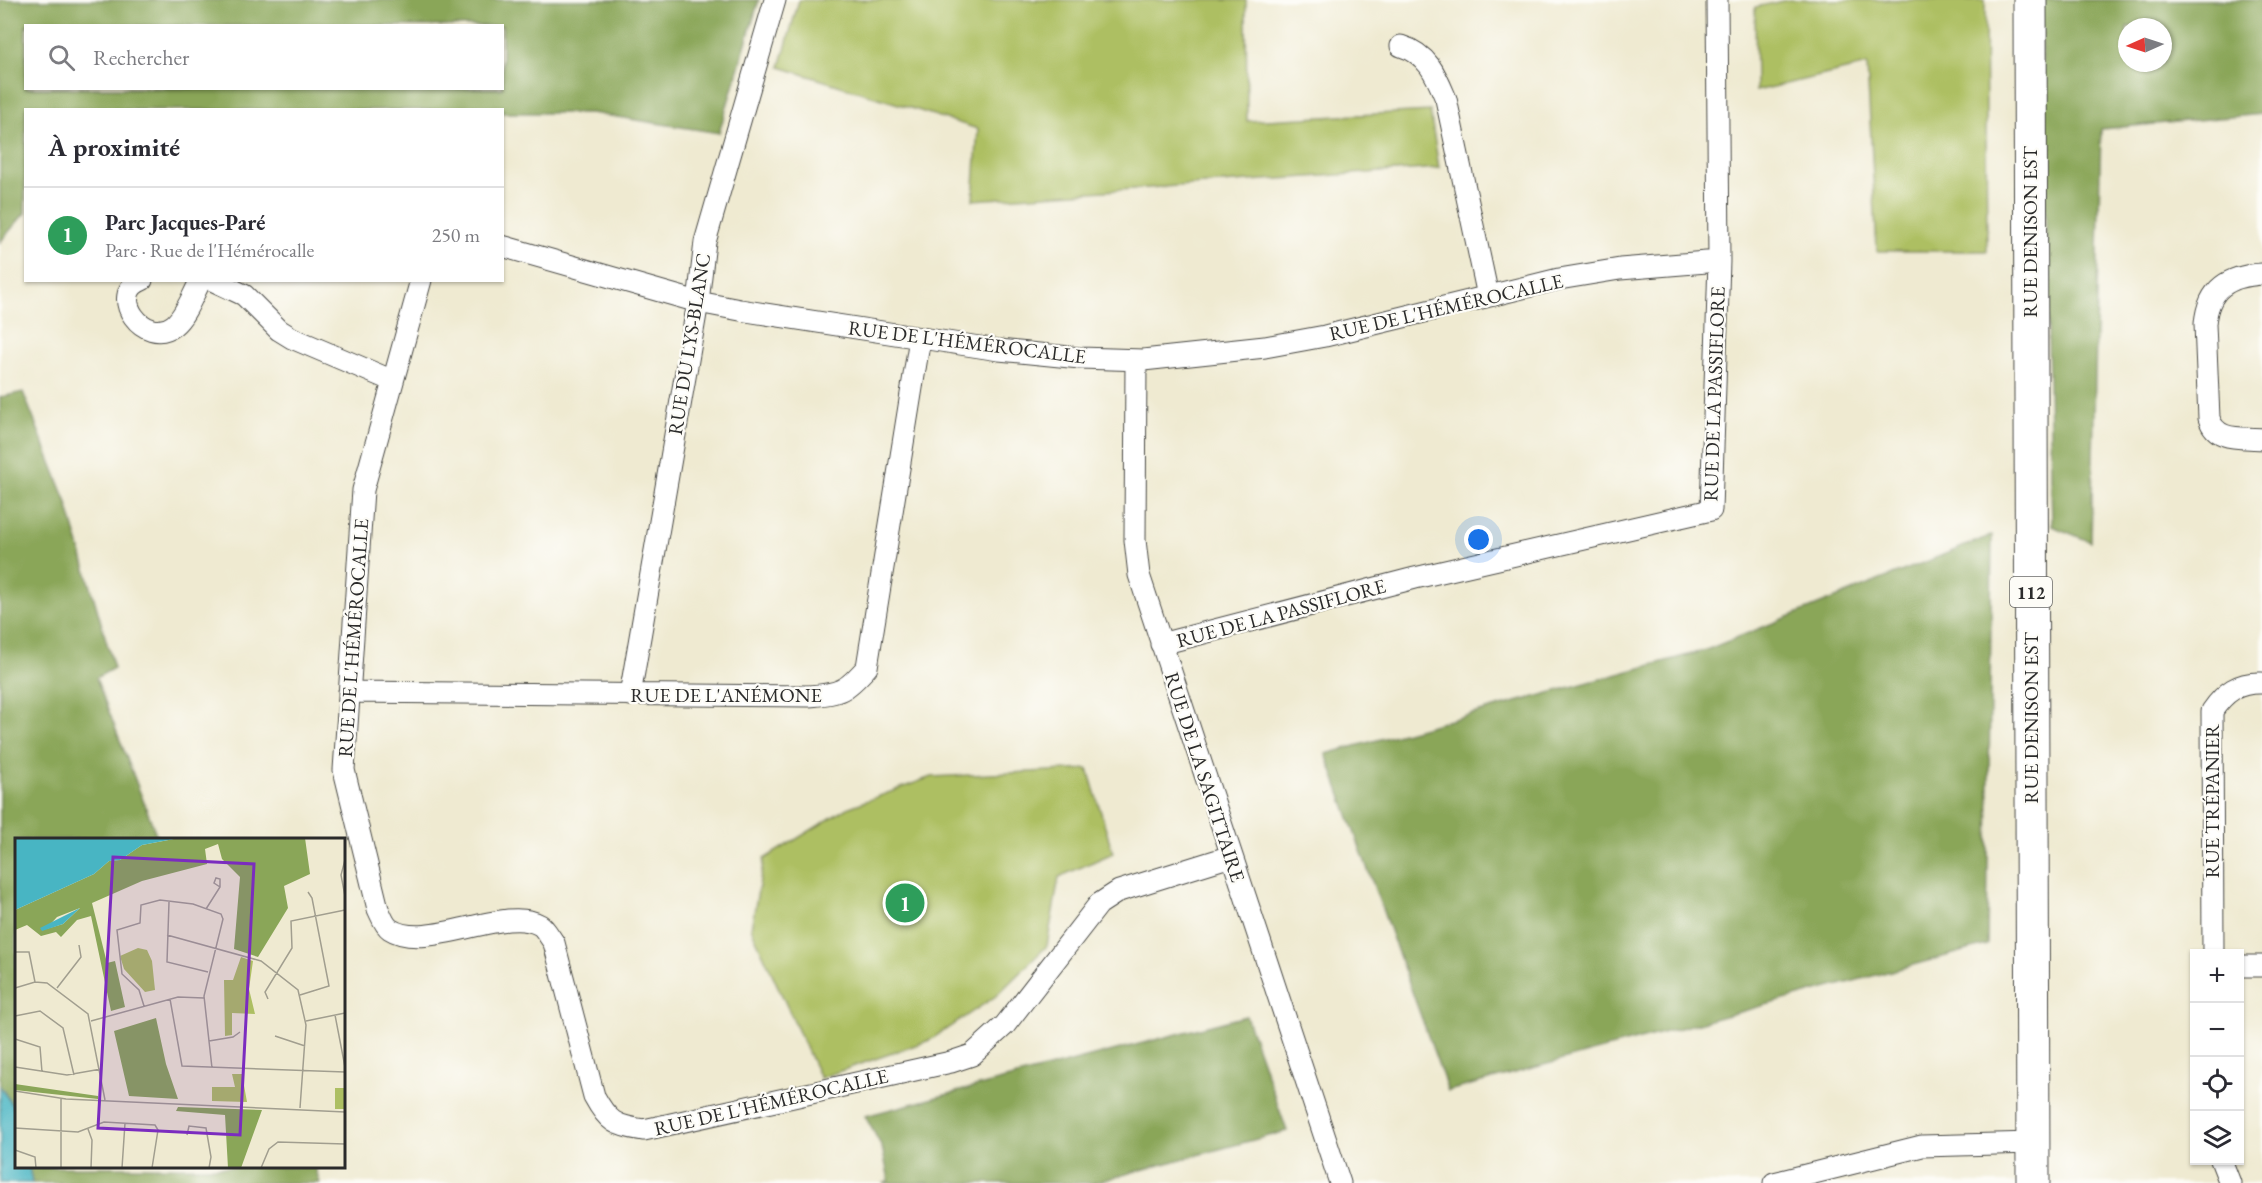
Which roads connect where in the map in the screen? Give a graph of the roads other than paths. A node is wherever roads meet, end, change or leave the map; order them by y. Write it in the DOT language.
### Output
graph roads {
  1 [pos="775,0"];
  2 [pos="1717,0"];
  3 [pos="2030,0"];
  4 [pos="1401,46"];
  5 [pos="504,247"];
  6 [pos="1719,261"];
  7 [pos="2262,274"];
  8 [pos="138,282"];
  9 [pos="200,282"];
  10 [pos="216,282"];
  11 [pos="420,282"];
  12 [pos="1488,296"];
  13 [pos="698,302"];
  14 [pos="920,338"];
  15 [pos="1136,360"];
  16 [pos="393,381"];
  17 [pos="2262,439"];
  18 [pos="1161,644"];
  19 [pos="2262,683"];
  20 [pos="349,692"];
  21 [pos="630,695"];
  22 [pos="1231,856"];
  23 [pos="2213,949"];
  24 [pos="2244,966"];
  25 [pos="2262,966"];
  26 [pos="2033,1143"];
  27 [pos="2223,1165"];
  28 [pos="1340,1183"];
  29 [pos="1775,1183"];
  30 [pos="2033,1183"];
  31 [pos="2230,1183"];
  1 -- 13 [label="street, RUE DU LYS-BLANC"];
  2 -- 6 [label="street, RUE DE LA PASSIFLORE"];
  3 -- 26 [label="main road, RUE DENISON EST / 112"];
  4 -- 12 [label="street"];
  5 -- 13 [label="street, RUE DE L'HÉMÉROCALLE"];
  6 -- 12 [label="street, RUE DE L'HÉMÉROCALLE"];
  6 -- 18 [label="street, RUE DE LA PASSIFLORE"];
  7 -- 17 [label="street"];
  8 -- 9 [label="street"];
  10 -- 16 [label="street"];
  11 -- 16 [label="street, RUE DE L'HÉMÉROCALLE"];
  12 -- 15 [label="street, RUE DE L'HÉMÉROCALLE"];
  13 -- 14 [label="street, RUE DE L'HÉMÉROCALLE"];
  13 -- 21 [label="street, RUE DU LYS-BLANC"];
  14 -- 15 [label="street, RUE DE L'HÉMÉROCALLE"];
  14 -- 21 [label="street, RUE DE L'ANÉMONE"];
  15 -- 18 [label="street, RUE DE LA SAGITTAIRE"];
  16 -- 20 [label="street, RUE DE L'HÉMÉROCALLE"];
  18 -- 22 [label="street, RUE DE LA SAGITTAIRE"];
  19 -- 23 [label="street, RUE TRÉPANIER"];
  20 -- 21 [label="street, RUE DE L'ANÉMONE"];
  20 -- 22 [label="street, RUE DE L'HÉMÉROCALLE"];
  22 -- 28 [label="street, RUE DE LA SAGITTAIRE"];
  24 -- 25 [label="street"];
  26 -- 29 [label="street"];
  26 -- 30 [label="main road, RUE DENISON EST / 112"];
  27 -- 31 [label="street"];
}
